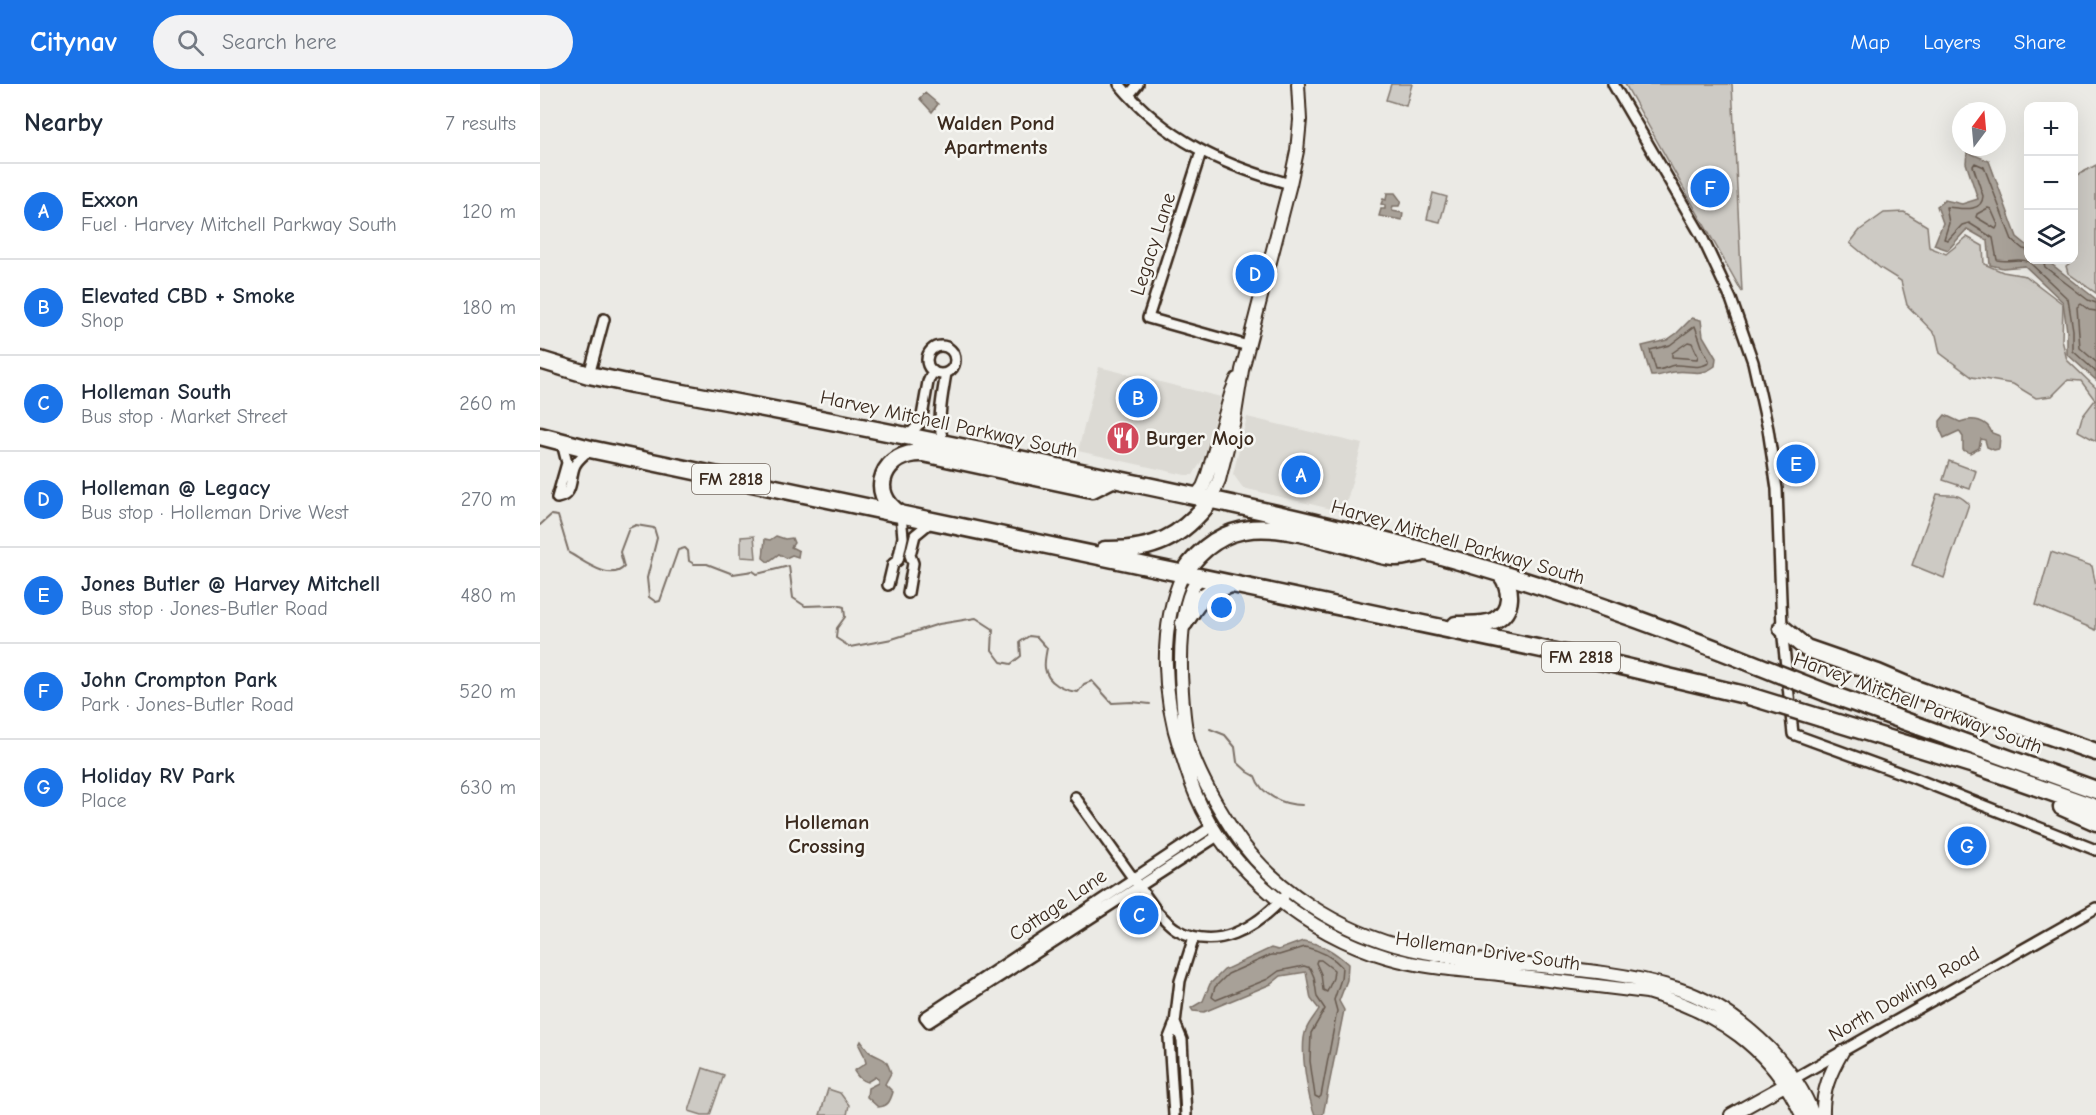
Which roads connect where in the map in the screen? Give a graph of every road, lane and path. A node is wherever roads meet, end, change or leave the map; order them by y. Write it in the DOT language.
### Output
graph roads {
  1 [pos="1119,84"];
  2 [pos="1138,84"];
  3 [pos="1298,84"];
  4 [pos="1613,84"];
  5 [pos="1129,95"];
  6 [pos="1202,152"];
  7 [pos="1290,184"];
  8 [pos="604,319"];
  9 [pos="1248,346"];
  10 [pos="540,360"];
  11 [pos="933,371"];
  12 [pos="946,373"];
  13 [pos="589,375"];
  14 [pos="540,436"];
  15 [pos="908,436"];
  16 [pos="562,443"];
  17 [pos="943,444"];
  18 [pos="590,449"];
  19 [pos="1112,479"];
  20 [pos="1204,497"];
  21 [pos="901,515"];
  22 [pos="932,521"];
  23 [pos="1066,550"];
  24 [pos="1428,552"];
  25 [pos="1500,573"];
  26 [pos="1183,574"];
  27 [pos="1200,578"];
  28 [pos="1231,584"];
  29 [pos="888,585"];
  30 [pos="908,593"];
  31 [pos="1184,623"];
  32 [pos="1432,626"];
  33 [pos="1782,628"];
  34 [pos="2096,752"];
  35 [pos="1974,765"];
  36 [pos="2096,790"];
  37 [pos="1075,797"];
  38 [pos="2096,808"];
  39 [pos="2096,822"];
  40 [pos="1216,830"];
  41 [pos="2096,850"];
  42 [pos="1132,878"];
  43 [pos="1138,887"];
  44 [pos="1290,891"];
  45 [pos="1281,901"];
  46 [pos="1100,905"];
  47 [pos="2096,908"];
  48 [pos="1194,937"];
  49 [pos="927,1020"];
  50 [pos="1175,1023"];
  51 [pos="1842,1052"];
  52 [pos="1790,1082"];
  53 [pos="1174,1115"];
  54 [pos="1186,1115"];
  55 [pos="1731,1115"];
  56 [pos="1802,1115"];
  57 [pos="1813,1115"];
  58 [pos="1823,1115"];
  1 -- 5 [label="street"];
  2 -- 5 [label="street"];
  3 -- 7 [label="street"];
  4 -- 33 [label="street"];
  5 -- 6 [label="street"];
  6 -- 7 [label="street"];
  6 -- 9 [label="street, Legacy Lane"];
  7 -- 9 [label="street"];
  8 -- 13 [label="street"];
  9 -- 20 [label="street"];
  10 -- 13 [label="highway, Harvey Mitchell Parkway South / FM 2818"];
  11 -- 12 [label="street"];
  11 -- 12 [label="street"];
  11 -- 15 [label="street"];
  12 -- 17 [label="street"];
  13 -- 15 [label="highway, Harvey Mitchell Parkway South / FM 2818"];
  14 -- 16 [label="highway, Harvey Mitchell Parkway South / FM 2818"];
  15 -- 17 [label="highway, Harvey Mitchell Parkway South / FM 2818"];
  16 -- 18 [label="highway, Harvey Mitchell Parkway South / FM 2818"];
  16 -- 18 [label="street"];
  17 -- 19 [label="highway, Harvey Mitchell Parkway South / FM 2818"];
  18 -- 21 [label="highway, Harvey Mitchell Parkway South / FM 2818"];
  19 -- 20 [label="highway, Harvey Mitchell Parkway South / FM 2818"];
  19 -- 21 [label="highway"];
  20 -- 23 [label="highway"];
  20 -- 24 [label="highway, Harvey Mitchell Parkway South / FM 2818"];
  21 -- 22 [label="highway, Harvey Mitchell Parkway South / FM 2818"];
  21 -- 29 [label="street"];
  22 -- 23 [label="highway, Harvey Mitchell Parkway South / FM 2818"];
  22 -- 30 [label="street"];
  23 -- 26 [label="highway, Harvey Mitchell Parkway South / FM 2818"];
  24 -- 25 [label="highway, Harvey Mitchell Parkway South / FM 2818"];
  24 -- 26 [label="highway"];
  25 -- 32 [label="highway"];
  25 -- 36 [label="highway, Harvey Mitchell Parkway South / FM 2818, bridge"];
  26 -- 27 [label="highway, Harvey Mitchell Parkway South / FM 2818"];
  26 -- 40 [label="street, Holleman Drive South"];
  27 -- 28 [label="highway, Harvey Mitchell Parkway South / FM 2818"];
  27 -- 31 [label="street, Holleman Drive South"];
  28 -- 31 [label="highway"];
  28 -- 32 [label="highway, Harvey Mitchell Parkway South / FM 2818"];
  31 -- 44 [label="street, Holleman Drive South"];
  32 -- 35 [label="highway, Harvey Mitchell Parkway South / FM 2818, bridge"];
  33 -- 34 [label="highway"];
  33 -- 41 [label="street"];
  35 -- 38 [label="highway, Harvey Mitchell Parkway South / FM 2818"];
  35 -- 39 [label="highway"];
  37 -- 42 [label="street"];
  40 -- 42 [label="street, Cottage Lane"];
  40 -- 43 [label="street, Cottage Lane"];
  40 -- 45 [label="street, Holleman Drive South"];
  42 -- 43 [label="street"];
  42 -- 46 [label="street, Cottage Lane"];
  43 -- 46 [label="street, Cottage Lane"];
  43 -- 48 [label="street"];
  44 -- 45 [label="street"];
  44 -- 52 [label="street, Holleman Drive South"];
  45 -- 48 [label="street"];
  45 -- 52 [label="street, Holleman Drive South"];
  46 -- 49 [label="street, Cottage Lane"];
  47 -- 51 [label="street, North Dowling Road"];
  48 -- 50 [label="street"];
  50 -- 53 [label="street"];
  50 -- 54 [label="street"];
  51 -- 52 [label="street, North Dowling Road"];
  51 -- 58 [label="street"];
  52 -- 55 [label="street, North Dowling Road"];
  52 -- 56 [label="street, Holleman Drive South"];
  52 -- 57 [label="street, Holleman Drive South"];
}
